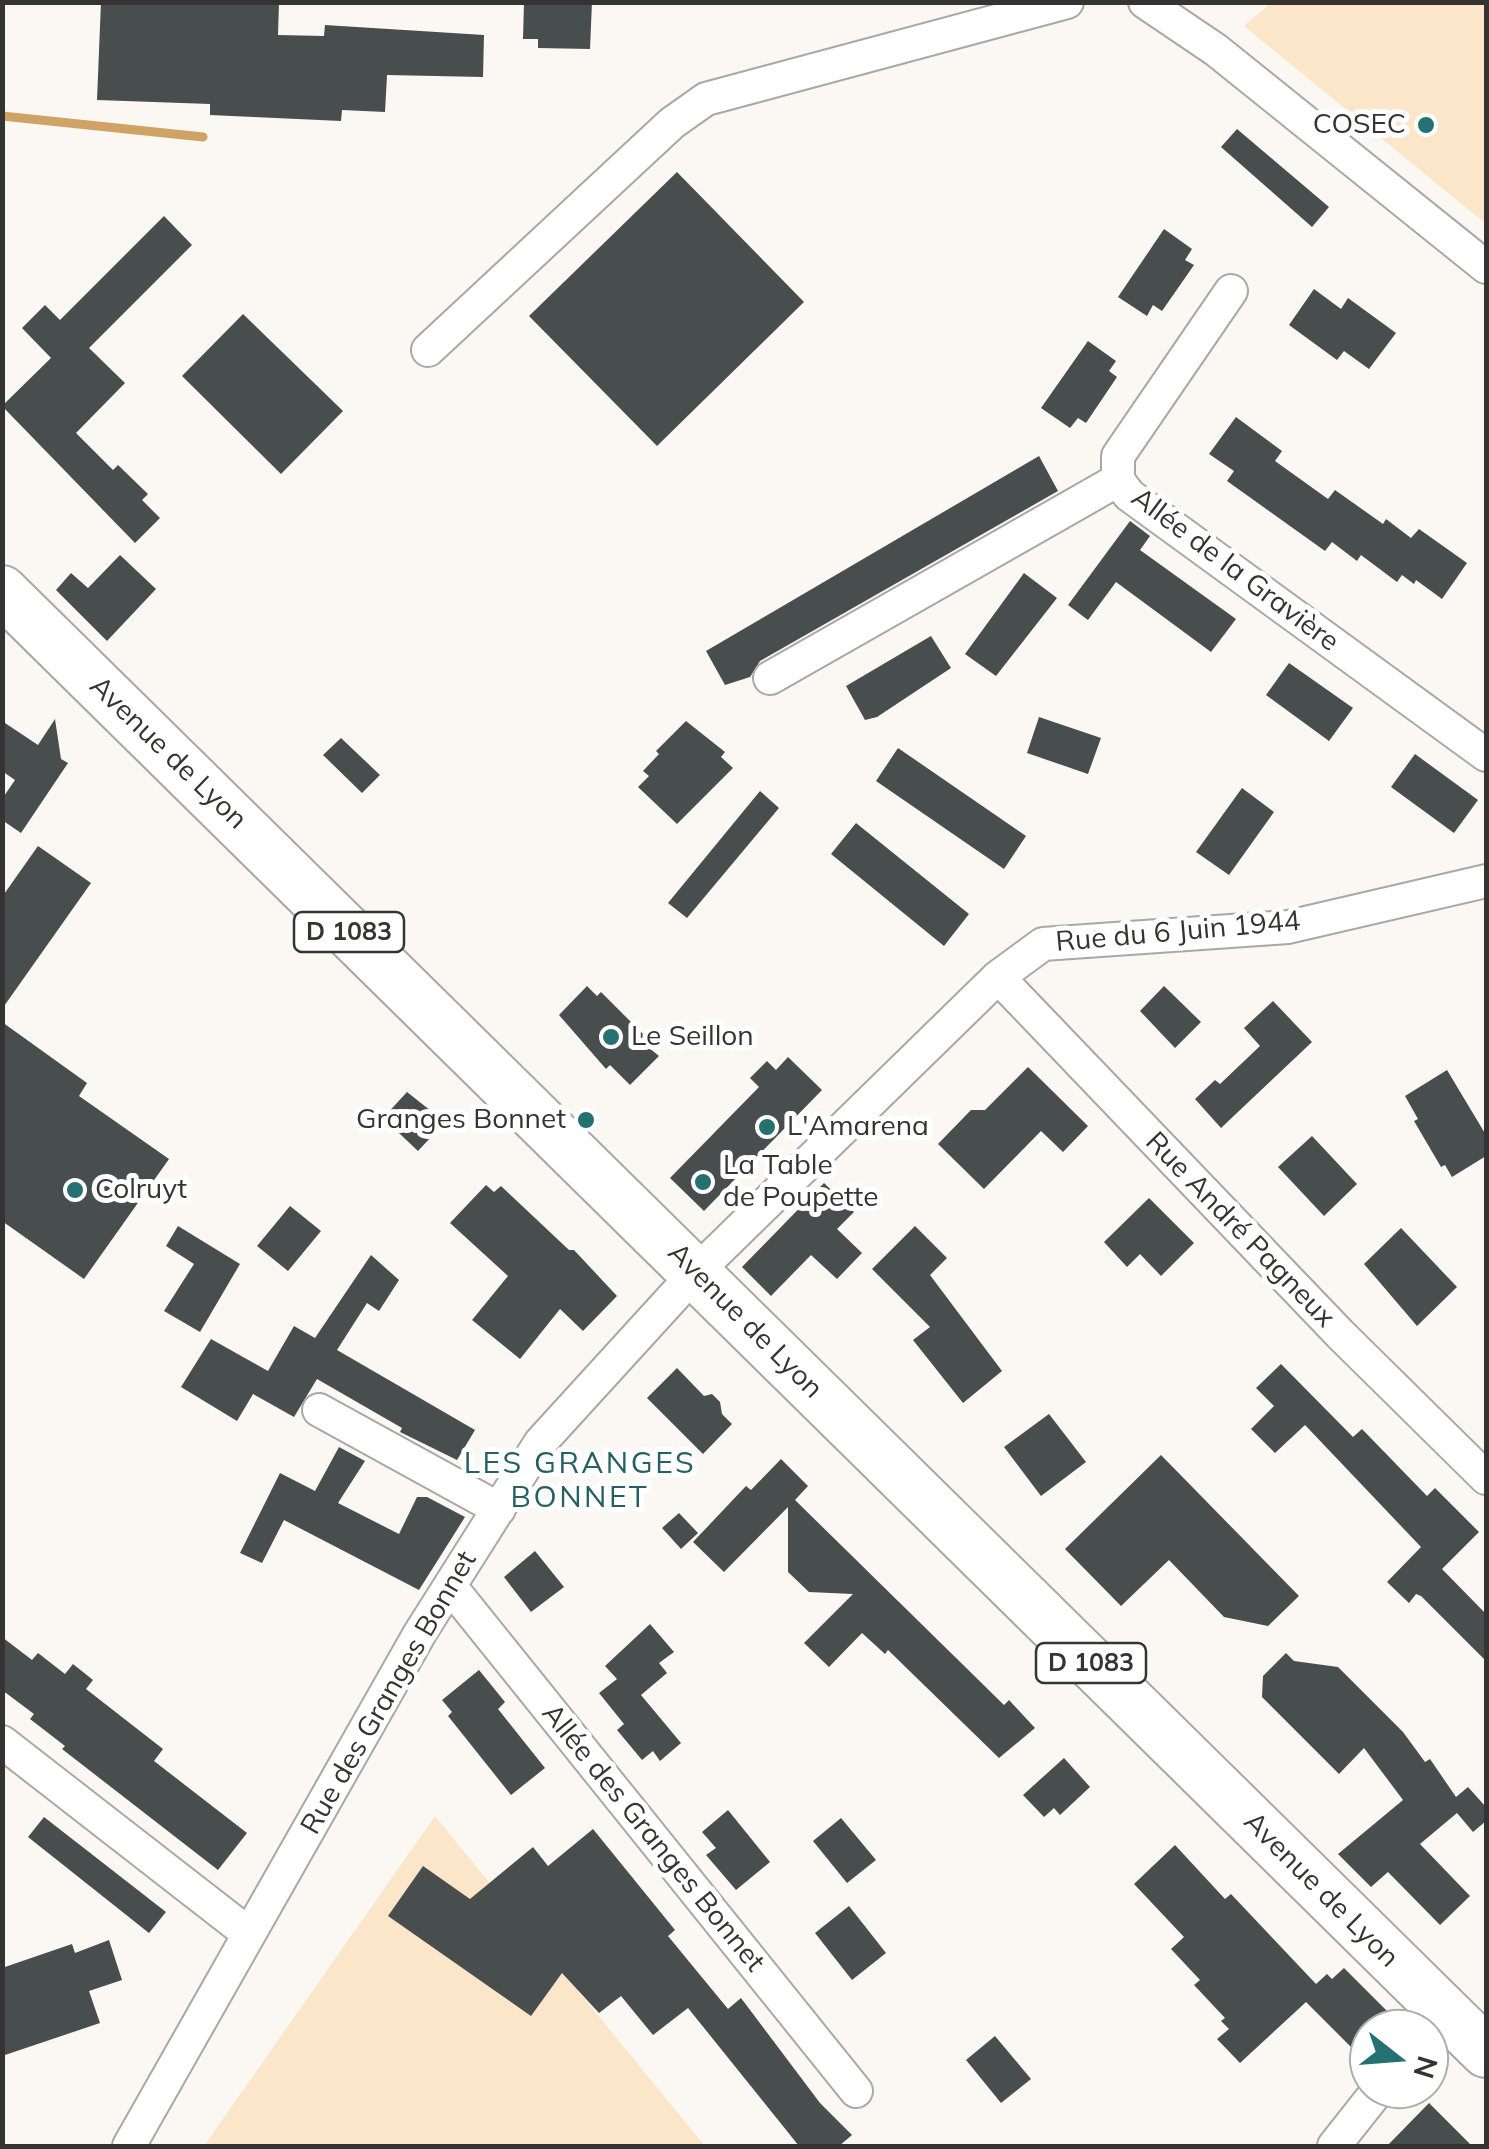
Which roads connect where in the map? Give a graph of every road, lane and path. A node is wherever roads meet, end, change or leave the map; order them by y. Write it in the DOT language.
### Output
graph roads {
  1 [pos="1066,2"];
  2 [pos="1145,2"];
  3 [pos="1486,267"];
  4 [pos="1231,290"];
  5 [pos="428,350"];
  6 [pos="1118,480"];
  7 [pos="2,591"];
  8 [pos="770,678"];
  9 [pos="1486,755"];
  10 [pos="1486,881"];
  11 [pos="998,976"];
  12 [pos="696,1272"];
  13 [pos="320,1410"];
  14 [pos="1486,1478"];
  15 [pos="499,1509"];
  16 [pos="450,1586"];
  17 [pos="2,1742"];
  18 [pos="249,1934"];
  19 [pos="1424,2009"];
  20 [pos="1449,2029"];
  21 [pos="1486,2052"];
  22 [pos="856,2090"];
  23 [pos="1363,2109"];
  24 [pos="129,2146"];
  25 [pos="1334,2146"];
  1 -- 5 [label="street"];
  2 -- 3 [label="street"];
  4 -- 6 [label="street, Allée de la Gravière"];
  6 -- 8 [label="street"];
  6 -- 9 [label="street, Allée de la Gravière"];
  7 -- 12 [label="main road, Avenue de Lyon / D 1083"];
  10 -- 11 [label="street, Rue du 6 Juin 1944"];
  11 -- 12 [label="street, Rue du 6 Juin 1944"];
  11 -- 14 [label="street, Rue André Pagneux"];
  12 -- 15 [label="street, Rue des Granges Bonnet"];
  12 -- 19 [label="main road, Avenue de Lyon / D 1083"];
  13 -- 15 [label="street"];
  15 -- 16 [label="street, Rue des Granges Bonnet"];
  16 -- 18 [label="street, Rue des Granges Bonnet"];
  16 -- 22 [label="street, Allée des Granges Bonnet"];
  17 -- 18 [label="street"];
  18 -- 24 [label="street, Rue des Granges Bonnet"];
  20 -- 21 [label="main road, Avenue de Lyon / D 1083"];
  23 -- 25 [label="street"];
}
